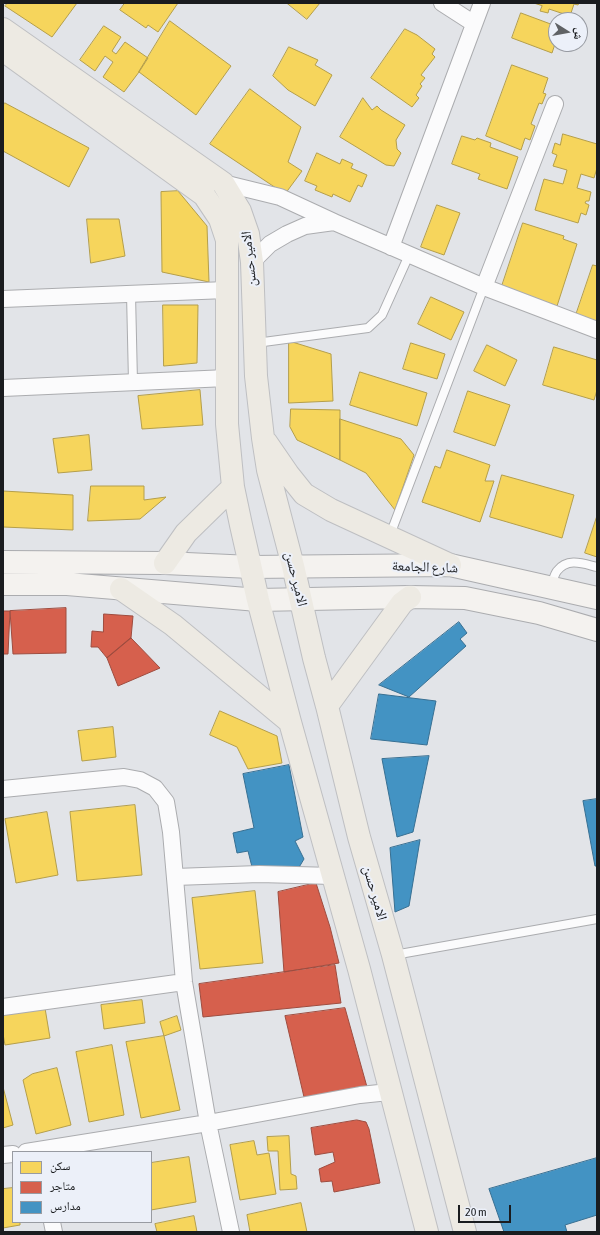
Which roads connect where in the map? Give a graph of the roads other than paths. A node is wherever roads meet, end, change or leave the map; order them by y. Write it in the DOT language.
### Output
graph roads {
  1 [pos="442,3"];
  2 [pos="482,3"];
  3 [pos="473,23"];
  4 [pos="3,29"];
  5 [pos="3,50"];
  6 [pos="555,104"];
  7 [pos="223,183"];
  8 [pos="334,222"];
  9 [pos="390,247"];
  10 [pos="409,255"];
  11 [pos="252,262"];
  12 [pos="484,288"];
  13 [pos="226,290"];
  14 [pos="131,294"];
  15 [pos="3,298"];
  16 [pos="597,330"];
  17 [pos="255,344"];
  18 [pos="227,378"];
  19 [pos="133,382"];
  20 [pos="3,388"];
  21 [pos="262,438"];
  22 [pos="233,487"];
  23 [pos="389,538"];
  24 [pos="3,562"];
  25 [pos="165,563"];
  26 [pos="450,565"];
  27 [pos="251,566"];
  28 [pos="293,566"];
  29 [pos="597,567"];
  30 [pos="3,584"];
  31 [pos="550,587"];
  32 [pos="121,589"];
  33 [pos="410,597"];
  34 [pos="597,598"];
  35 [pos="258,600"];
  36 [pos="301,600"];
  37 [pos="597,630"];
  38 [pos="327,706"];
  39 [pos="290,722"];
  40 [pos="3,789"];
  41 [pos="333,876"];
  42 [pos="175,877"];
  43 [pos="597,919"];
  44 [pos="393,955"];
  45 [pos="184,982"];
  46 [pos="3,1007"];
  47 [pos="389,1092"];
  48 [pos="208,1123"];
  49 [pos="36,1151"];
  50 [pos="231,1232"];
  51 [pos="427,1232"];
  52 [pos="465,1232"];
  1 -- 3 [label="street"];
  2 -- 3 [label="street"];
  3 -- 9 [label="street"];
  4 -- 7 [label="main road, الامير حسن"];
  5 -- 13 [label="main road, الامير حسن"];
  6 -- 12 [label="street"];
  7 -- 8 [label="street"];
  7 -- 11 [label="main road, الامير حسن"];
  8 -- 9 [label="street"];
  8 -- 11 [label="street"];
  9 -- 10 [label="street"];
  10 -- 12 [label="street"];
  10 -- 17 [label="lane"];
  11 -- 17 [label="main road, الامير حسن"];
  12 -- 16 [label="street"];
  12 -- 23 [label="lane"];
  13 -- 14 [label="street"];
  13 -- 18 [label="main road, الامير حسن"];
  14 -- 15 [label="street"];
  14 -- 19 [label="lane"];
  17 -- 21 [label="main road, الامير حسن"];
  18 -- 19 [label="street"];
  18 -- 22 [label="main road, الامير حسن"];
  19 -- 20 [label="street"];
  21 -- 23 [label="main road"];
  21 -- 28 [label="main road, الامير حسن"];
  22 -- 25 [label="main road"];
  22 -- 27 [label="main road, الامير حسن"];
  23 -- 26 [label="main road"];
  24 -- 25 [label="main road, شارع الجامعة"];
  25 -- 27 [label="main road, شارع الجامعة"];
  26 -- 28 [label="main road, شارع الجامعة"];
  26 -- 31 [label="main road, شارع الجامعة"];
  27 -- 28 [label="main road, شارع الجامعة"];
  27 -- 35 [label="main road, الامير حسن"];
  28 -- 36 [label="main road, الامير حسن"];
  29 -- 31 [label="lane"];
  30 -- 32 [label="main road"];
  31 -- 34 [label="main road, شارع الجامعة"];
  32 -- 35 [label="main road"];
  32 -- 39 [label="main road"];
  33 -- 36 [label="main road"];
  33 -- 37 [label="main road"];
  33 -- 38 [label="main road"];
  35 -- 36 [label="main road"];
  35 -- 39 [label="main road, الامير حسن"];
  36 -- 38 [label="main road, الامير حسن"];
  38 -- 44 [label="main road, الامير حسن"];
  39 -- 41 [label="main road, الامير حسن"];
  40 -- 42 [label="street"];
  41 -- 42 [label="street"];
  41 -- 47 [label="main road, الامير حسن"];
  42 -- 45 [label="street"];
  43 -- 44 [label="lane"];
  44 -- 52 [label="main road, الامير حسن"];
  45 -- 46 [label="street"];
  45 -- 48 [label="street"];
  47 -- 48 [label="street"];
  47 -- 51 [label="main road, الامير حسن"];
  48 -- 49 [label="street"];
  48 -- 50 [label="street"];
}
